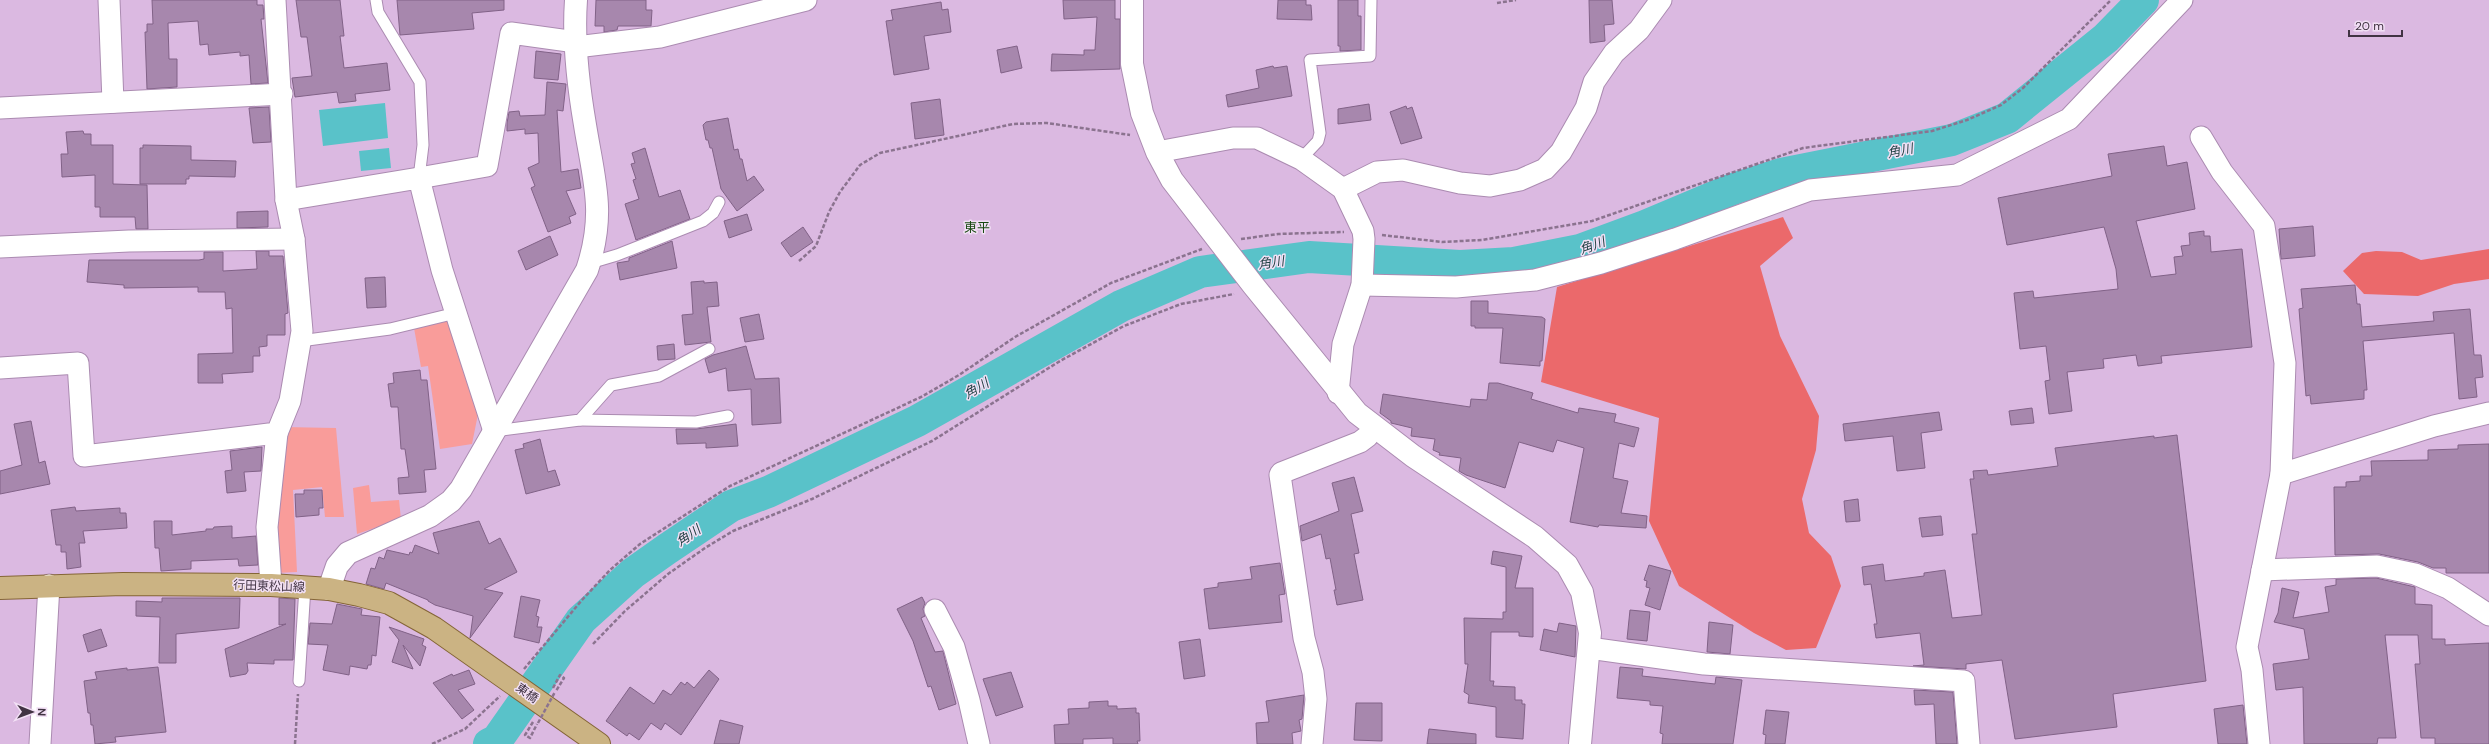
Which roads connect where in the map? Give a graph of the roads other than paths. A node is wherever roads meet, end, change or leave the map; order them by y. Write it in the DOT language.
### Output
graph roads {
  1 [pos="109,0"];
  2 [pos="275,0"];
  3 [pos="376,0"];
  4 [pos="576,0"];
  5 [pos="806,0"];
  6 [pos="1132,0"];
  7 [pos="1371,0"];
  8 [pos="1661,0"];
  9 [pos="2182,0"];
  10 [pos="576,45"];
  11 [pos="282,94"];
  12 [pos="113,102"];
  13 [pos="0,108"];
  14 [pos="2201,137"];
  15 [pos="1157,152"];
  16 [pos="1301,159"];
  17 [pos="419,178"];
  18 [pos="1343,189"];
  19 [pos="286,200"];
  20 [pos="719,202"];
  21 [pos="294,239"];
  22 [pos="0,247"];
  23 [pos="590,263"];
  24 [pos="1362,282"];
  25 [pos="456,313"];
  26 [pos="300,342"];
  27 [pos="709,349"];
  28 [pos="0,368"];
  29 [pos="1338,393"];
  30 [pos="2489,414"];
  31 [pos="728,416"];
  32 [pos="580,420"];
  33 [pos="1373,427"];
  34 [pos="494,431"];
  35 [pos="276,433"];
  36 [pos="2281,474"];
  37 [pos="2262,570"];
  38 [pos="49,585"];
  39 [pos="271,586"];
  40 [pos="305,587"];
  41 [pos="0,588"];
  42 [pos="329,589"];
  43 [pos="935,610"];
  44 [pos="2489,615"];
  45 [pos="1589,648"];
  46 [pos="299,681"];
  47 [pos="512,683"];
  48 [pos="40,744"];
  49 [pos="599,744"];
  50 [pos="979,744"];
  51 [pos="1312,744"];
  52 [pos="1580,744"];
  53 [pos="1969,744"];
  54 [pos="2259,744"];
  1 -- 12 [label="street"];
  2 -- 11 [label="street"];
  3 -- 17 [label="lane"];
  4 -- 10 [label="street"];
  5 -- 10 [label="street"];
  6 -- 15 [label="street"];
  7 -- 16 [label="lane"];
  8 -- 18 [label="street"];
  9 -- 24 [label="street"];
  10 -- 17 [label="street"];
  10 -- 23 [label="street"];
  11 -- 12 [label="street"];
  11 -- 19 [label="street"];
  12 -- 13 [label="street"];
  14 -- 36 [label="street"];
  15 -- 16 [label="street"];
  15 -- 29 [label="street"];
  16 -- 18 [label="street"];
  17 -- 19 [label="street"];
  17 -- 25 [label="street"];
  18 -- 24 [label="street"];
  19 -- 21 [label="street"];
  20 -- 23 [label="lane"];
  21 -- 22 [label="street"];
  21 -- 26 [label="street"];
  23 -- 34 [label="street"];
  24 -- 29 [label="street"];
  25 -- 26 [label="lane"];
  25 -- 34 [label="street"];
  26 -- 35 [label="street"];
  27 -- 32 [label="lane"];
  28 -- 35 [label="street"];
  29 -- 33 [label="street"];
  30 -- 36 [label="street"];
  31 -- 32 [label="lane"];
  32 -- 34 [label="lane"];
  33 -- 45 [label="street"];
  33 -- 51 [label="street"];
  34 -- 42 [label="street"];
  35 -- 39 [label="street"];
  36 -- 37 [label="street"];
  37 -- 44 [label="street"];
  37 -- 54 [label="street"];
  38 -- 39 [label="main road, 行田東松山線"];
  38 -- 41 [label="main road, 行田東松山線"];
  38 -- 48 [label="street"];
  39 -- 40 [label="main road, 行田東松山線"];
  40 -- 42 [label="main road, 行田東松山線"];
  40 -- 46 [label="lane"];
  42 -- 47 [label="main road, 行田東松山線"];
  43 -- 50 [label="street"];
  45 -- 52 [label="street"];
  45 -- 53 [label="street"];
  47 -- 49 [label="main road, 東橋"];
}
